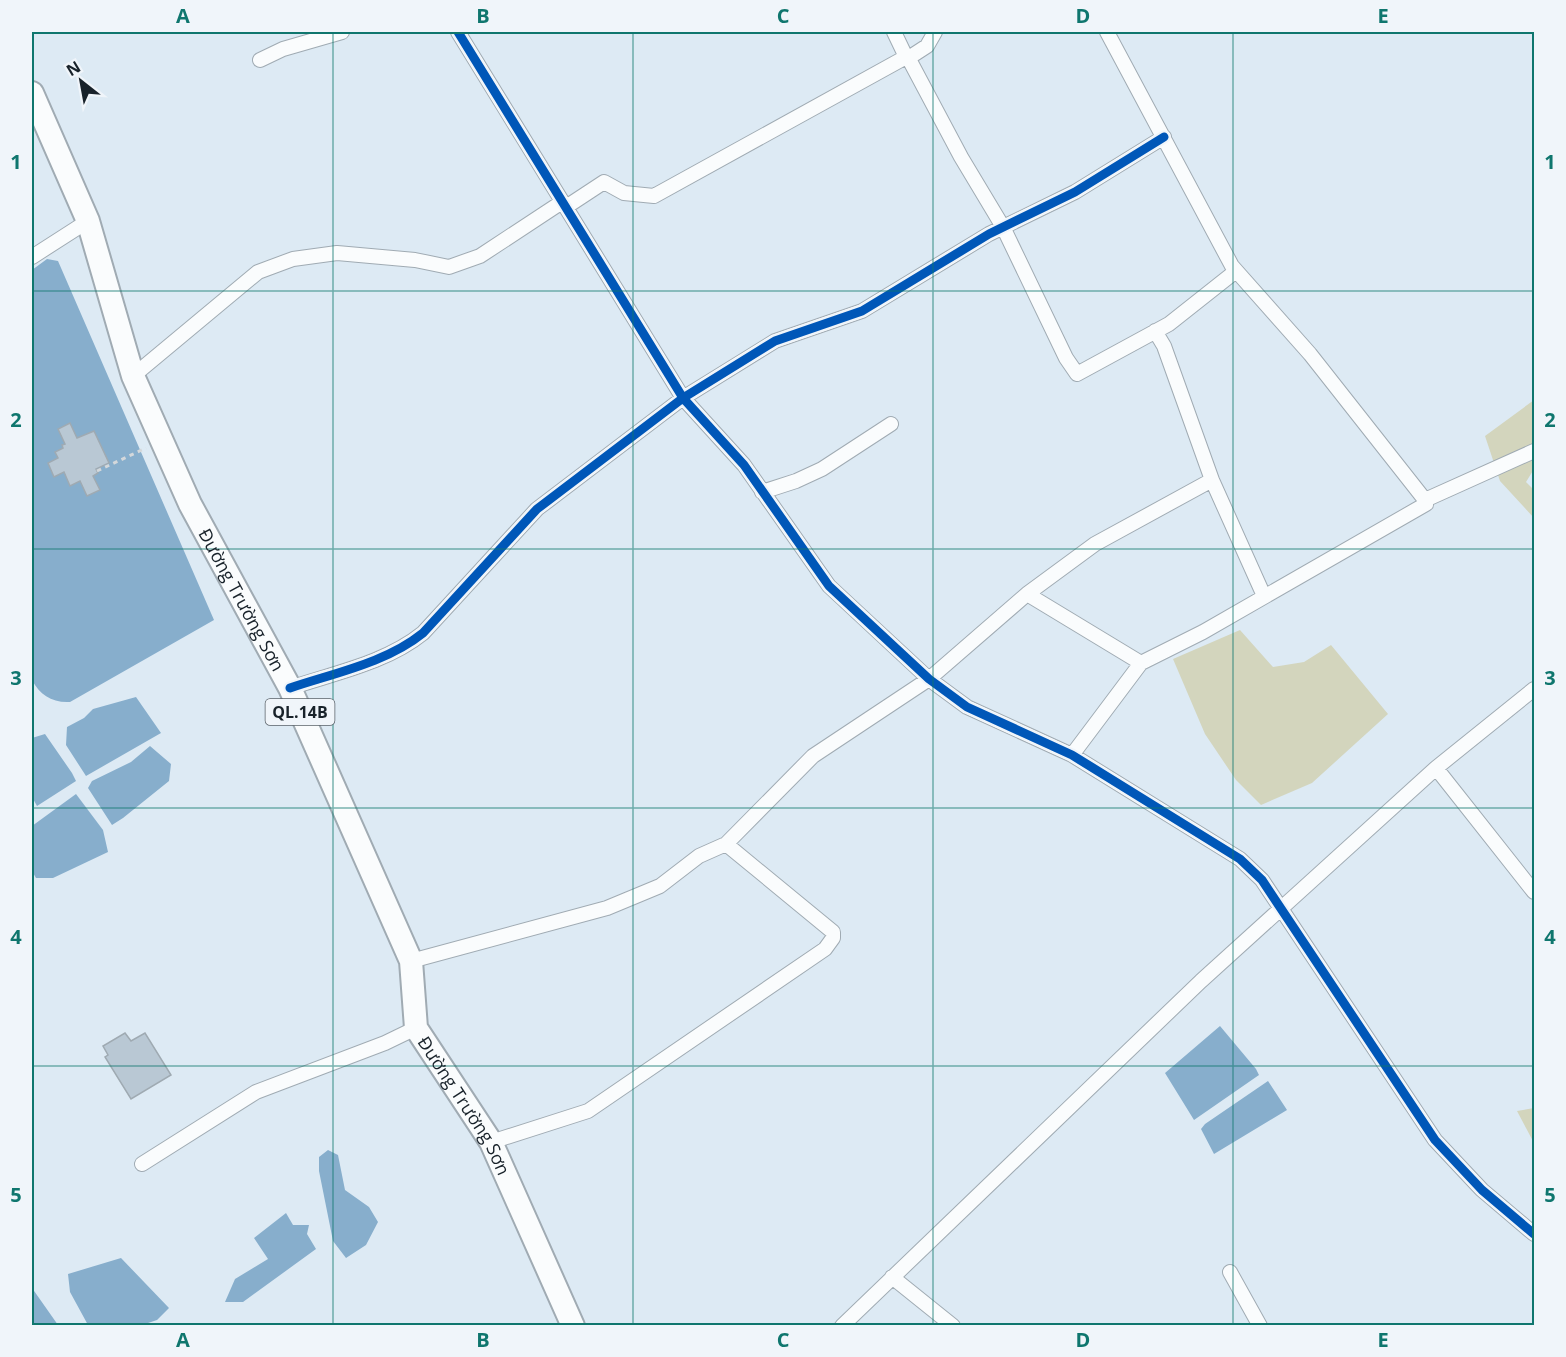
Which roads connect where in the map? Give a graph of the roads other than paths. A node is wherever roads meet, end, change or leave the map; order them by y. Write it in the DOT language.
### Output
graph roads {
  1 [pos="342,32"];
  2 [pos="458,32"];
  3 [pos="894,32"];
  4 [pos="935,32"];
  5 [pos="1107,32"];
  6 [pos="907,58"];
  7 [pos="260,60"];
  8 [pos="32,93"];
  9 [pos="1164,137"];
  10 [pos="564,204"];
  11 [pos="88,220"];
  12 [pos="1003,227"];
  13 [pos="32,257"];
  14 [pos="1236,271"];
  15 [pos="1155,331"];
  16 [pos="133,376"];
  17 [pos="683,398"];
  18 [pos="891,424"];
  19 [pos="1534,451"];
  20 [pos="1212,480"];
  21 [pos="762,492"];
  22 [pos="1425,500"];
  23 [pos="1027,594"];
  24 [pos="1264,597"];
  25 [pos="1142,663"];
  26 [pos="929,679"];
  27 [pos="290,688"];
  28 [pos="1534,689"];
  29 [pos="1072,755"];
  30 [pos="1436,768"];
  31 [pos="726,844"];
  32 [pos="1534,891"];
  33 [pos="1281,908"];
  34 [pos="411,961"];
  35 [pos="416,1028"];
  36 [pos="491,1142"];
  37 [pos="142,1164"];
  38 [pos="1534,1234"];
  39 [pos="1230,1272"];
  40 [pos="892,1277"];
  41 [pos="573,1326"];
  42 [pos="842,1326"];
  43 [pos="953,1326"];
  44 [pos="1260,1326"];
  1 -- 7 [label="street"];
  2 -- 10 [label="street"];
  3 -- 6 [label="street"];
  4 -- 6 [label="street"];
  5 -- 9 [label="street"];
  6 -- 10 [label="street"];
  6 -- 12 [label="street"];
  8 -- 11 [label="highway, Đường Trường Sơn / QL.14B"];
  9 -- 12 [label="street"];
  9 -- 14 [label="street"];
  10 -- 16 [label="street"];
  10 -- 17 [label="street"];
  11 -- 13 [label="street"];
  11 -- 16 [label="highway, Đường Trường Sơn / QL.14B"];
  12 -- 15 [label="street"];
  12 -- 17 [label="street"];
  14 -- 15 [label="street"];
  14 -- 22 [label="street"];
  15 -- 20 [label="street"];
  16 -- 27 [label="highway, Đường Trường Sơn / QL.14B"];
  17 -- 21 [label="street"];
  17 -- 27 [label="street"];
  18 -- 21 [label="street"];
  19 -- 22 [label="street"];
  20 -- 23 [label="street"];
  20 -- 24 [label="street"];
  21 -- 26 [label="street"];
  22 -- 24 [label="street"];
  23 -- 25 [label="street"];
  23 -- 26 [label="street"];
  24 -- 25 [label="street"];
  25 -- 29 [label="street"];
  26 -- 29 [label="street"];
  26 -- 31 [label="street"];
  27 -- 34 [label="highway, Đường Trường Sơn / QL.14B"];
  28 -- 30 [label="street"];
  29 -- 33 [label="street"];
  30 -- 32 [label="street"];
  30 -- 33 [label="street"];
  31 -- 34 [label="street"];
  31 -- 36 [label="street"];
  33 -- 38 [label="street"];
  33 -- 40 [label="street"];
  34 -- 35 [label="highway, Đường Trường Sơn / QL.14B"];
  35 -- 36 [label="highway, Đường Trường Sơn / QL.14B"];
  35 -- 37 [label="street"];
  36 -- 41 [label="highway, Đường Trường Sơn / QL.14B"];
  39 -- 44 [label="street"];
  40 -- 42 [label="street"];
  40 -- 43 [label="street"];
}
